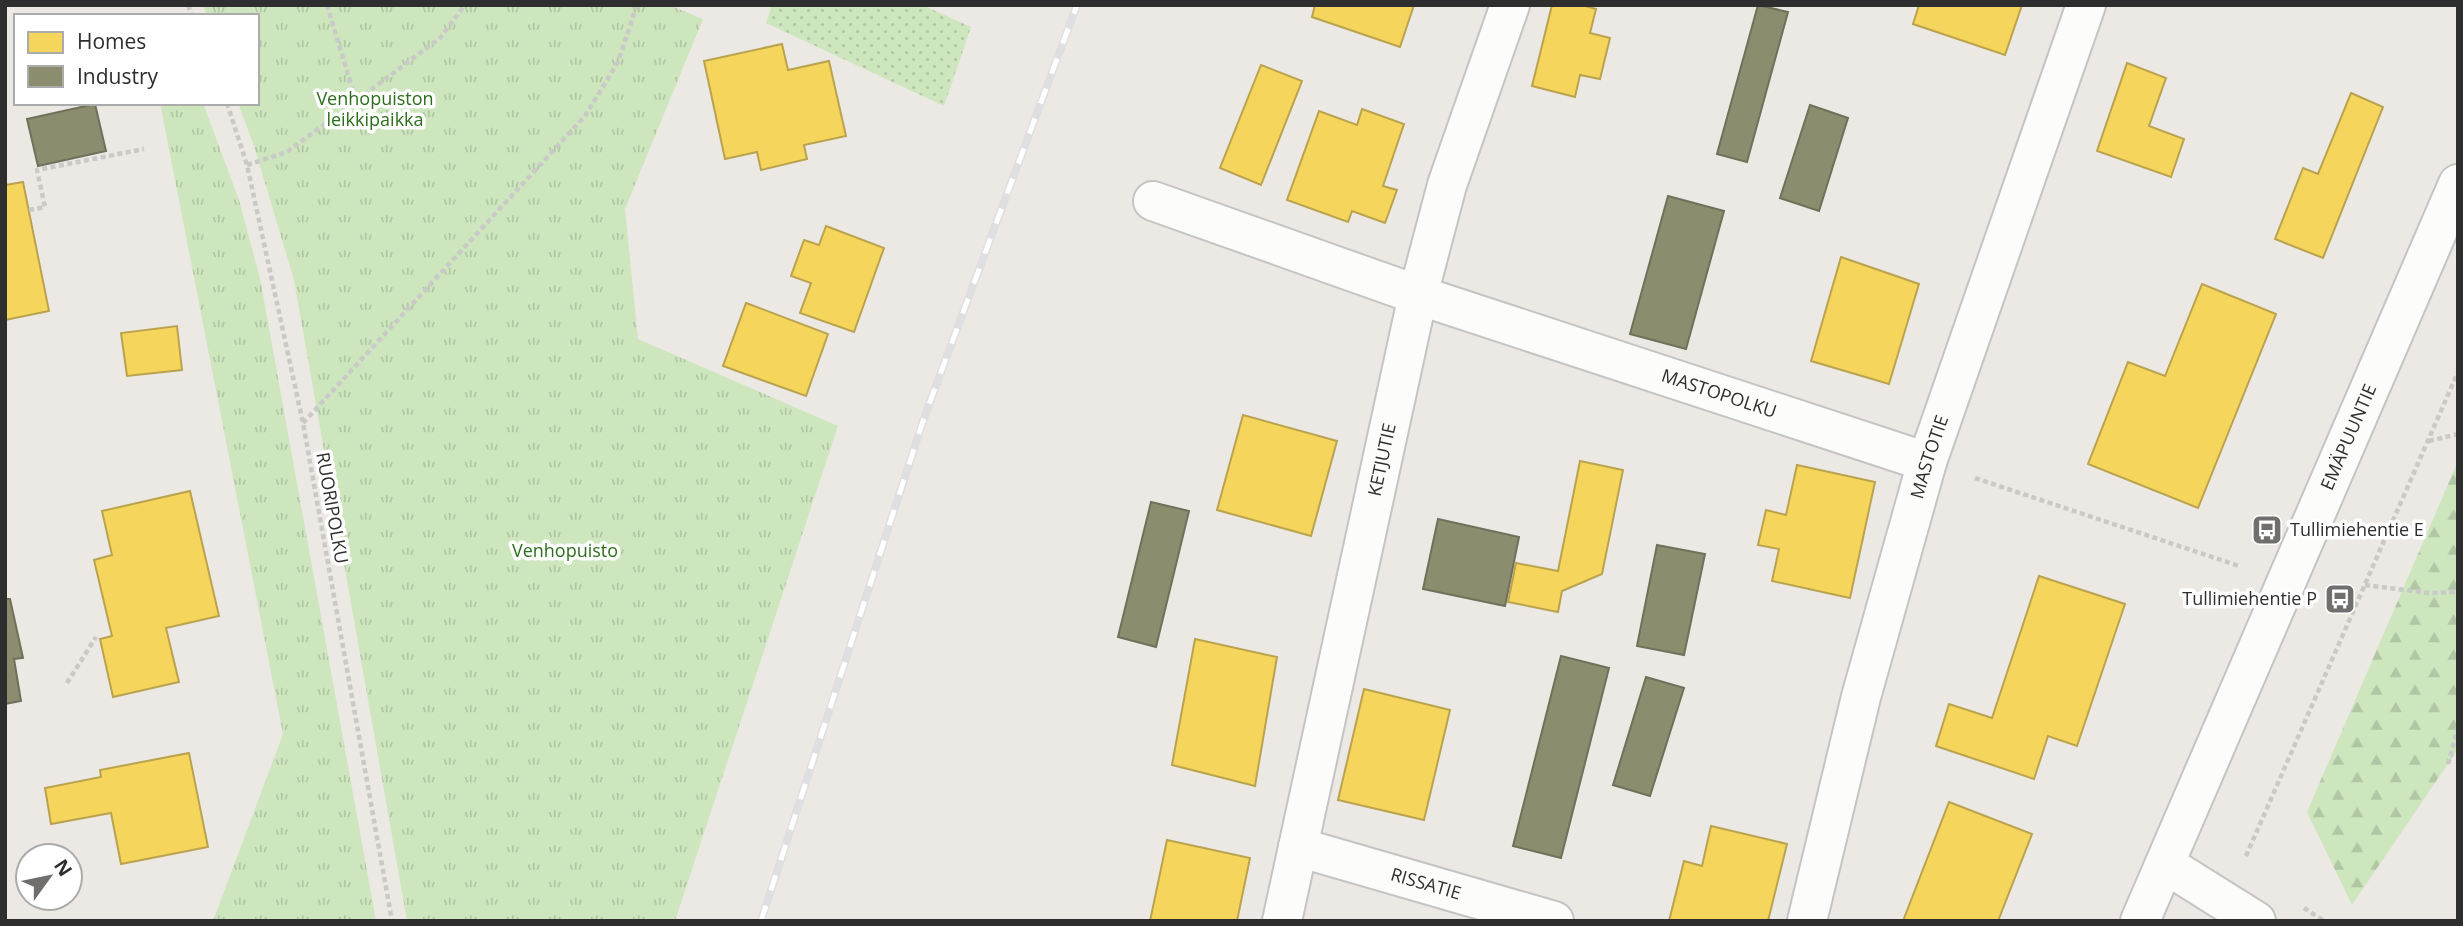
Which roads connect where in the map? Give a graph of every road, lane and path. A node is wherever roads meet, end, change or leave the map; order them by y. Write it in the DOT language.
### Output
graph roads {
  1 [pos="327,5"];
  2 [pos="465,5"];
  3 [pos="637,5"];
  4 [pos="1510,5"];
  5 [pos="2086,5"];
  6 [pos="356,101"];
  7 [pos="228,105"];
  8 [pos="144,149"];
  9 [pos="247,165"];
  10 [pos="2458,184"];
  11 [pos="1153,201"];
  12 [pos="29,210"];
  13 [pos="1418,295"];
  14 [pos="2458,372"];
  15 [pos="303,423"];
  16 [pos="2458,434"];
  17 [pos="2428,441"];
  18 [pos="1927,462"];
  19 [pos="2287,582"];
  20 [pos="2364,585"];
  21 [pos="2458,592"];
  22 [pos="96,637"];
  23 [pos="67,683"];
  24 [pos="2458,727"];
  25 [pos="2448,764"];
  26 [pos="1298,847"];
  27 [pos="2165,864"];
  28 [pos="2241,911"];
  29 [pos="392,921"];
  30 [pos="1282,921"];
  31 [pos="1554,921"];
  32 [pos="1807,921"];
  33 [pos="2140,921"];
  1 -- 6 [label="path"];
  2 -- 6 [label="path"];
  3 -- 15 [label="path"];
  4 -- 13 [label="street, KETJUTIE"];
  5 -- 18 [label="street, MASTOTIE"];
  6 -- 9 [label="path"];
  7 -- 9 [label="path, RUORIPOLKU"];
  8 -- 12 [label="path"];
  9 -- 15 [label="path, RUORIPOLKU"];
  10 -- 19 [label="street, EMÄPUUNTIE"];
  11 -- 13 [label="street, MASTOPOLKU"];
  13 -- 18 [label="street, MASTOPOLKU"];
  13 -- 26 [label="street, KETJUTIE"];
  14 -- 17 [label="path"];
  15 -- 29 [label="path, RUORIPOLKU"];
  16 -- 17 [label="path"];
  17 -- 20 [label="path"];
  18 -- 19 [label="path"];
  18 -- 32 [label="street, MASTOTIE"];
  19 -- 27 [label="street, EMÄPUUNTIE"];
  20 -- 21 [label="path"];
  20 -- 28 [label="path"];
  22 -- 23 [label="path"];
  24 -- 25 [label="path"];
  26 -- 30 [label="street, KETJUTIE"];
  26 -- 31 [label="street, RISSATIE"];
  27 -- 28 [label="street"];
  27 -- 33 [label="street, EMÄPUUNTIE"];
}
